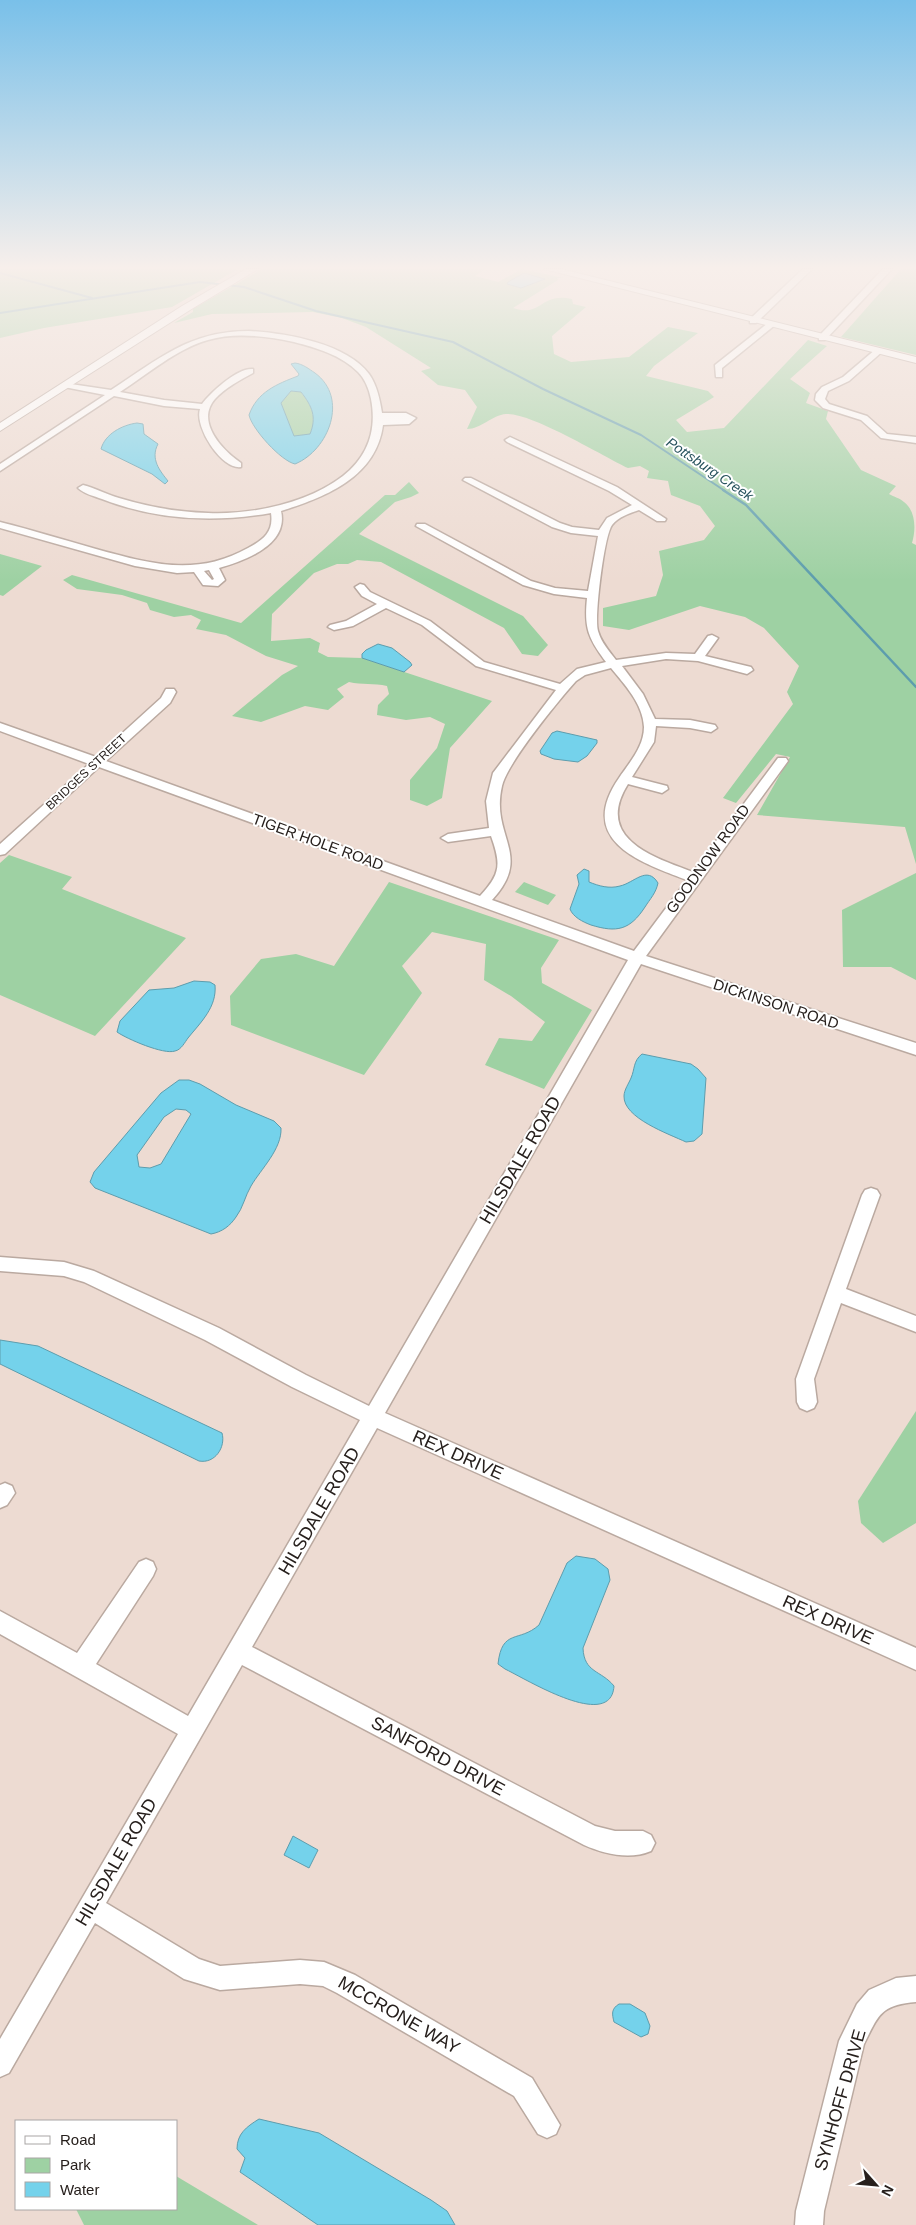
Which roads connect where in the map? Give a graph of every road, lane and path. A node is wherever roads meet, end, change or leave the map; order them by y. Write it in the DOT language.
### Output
graph roads {
  1 [pos="86,373"];
  2 [pos="144,373"];
  3 [pos="247,373"];
  4 [pos="363,373"];
  5 [pos="854,373"];
  6 [pos="70,383"];
  7 [pos="114,392"];
  8 [pos="204,407"];
  9 [pos="0,428"];
  10 [pos="510,440"];
  11 [pos="916,440"];
  12 [pos="238,464"];
  13 [pos="1,466"];
  14 [pos="468,480"];
  15 [pos="83,488"];
  16 [pos="639,506"];
  17 [pos="275,508"];
  18 [pos="661,519"];
  19 [pos="0,525"];
  20 [pos="421,526"];
  21 [pos="603,534"];
  22 [pos="212,566"];
  23 [pos="197,568"];
  24 [pos="170,570"];
  25 [pos="360,587"];
  26 [pos="594,595"];
  27 [pos="386,604"];
  28 [pos="334,628"];
  29 [pos="712,638"];
  30 [pos="698,658"];
  31 [pos="613,664"];
  32 [pos="747,670"];
  33 [pos="563,688"];
  34 [pos="170,692"];
  35 [pos="649,722"];
  36 [pos="0,727"];
  37 [pos="711,728"];
  38 [pos="782,761"];
  39 [pos="96,762"];
  40 [pos="625,779"];
  41 [pos="662,790"];
  42 [pos="496,831"];
  43 [pos="448,838"];
  44 [pos="0,851"];
  45 [pos="694,878"];
  46 [pos="483,902"];
  47 [pos="637,958"];
  48 [pos="916,1048"];
  49 [pos="871,1195"];
  50 [pos="0,1264"];
  51 [pos="835,1294"];
  52 [pos="916,1324"];
  53 [pos="807,1402"];
  54 [pos="373,1417"];
  55 [pos="146,1569"];
  56 [pos="0,1622"];
  57 [pos="238,1652"];
  58 [pos="916,1659"];
  59 [pos="80,1668"];
  60 [pos="192,1730"];
  61 [pos="643,1843"];
  62 [pos="90,1907"];
  63 [pos="906,1990"];
  64 [pos="0,2064"];
  65 [pos="547,2125"];
  66 [pos="809,2225"];
  1 -- 6 [label="main road"];
  2 -- 7 [label="street"];
  3 -- 8 [label="street"];
  4 -- 17 [label="street"];
  5 -- 11 [label="street"];
  6 -- 7 [label="street"];
  6 -- 9 [label="main road"];
  7 -- 8 [label="street"];
  7 -- 13 [label="street"];
  8 -- 12 [label="street"];
  10 -- 16 [label="street"];
  14 -- 21 [label="street"];
  15 -- 17 [label="street"];
  16 -- 18 [label="street"];
  16 -- 21 [label="street"];
  17 -- 22 [label="street"];
  19 -- 24 [label="street"];
  20 -- 26 [label="street"];
  21 -- 26 [label="street"];
  22 -- 23 [label="street"];
  22 -- 23 [label="street"];
  23 -- 24 [label="street"];
  25 -- 27 [label="street"];
  26 -- 31 [label="street"];
  27 -- 28 [label="street"];
  27 -- 33 [label="street"];
  29 -- 30 [label="street"];
  30 -- 31 [label="street"];
  30 -- 32 [label="street"];
  31 -- 33 [label="street"];
  31 -- 35 [label="street"];
  33 -- 42 [label="street"];
  34 -- 39 [label="street, BRIDGES STREET"];
  35 -- 37 [label="street"];
  35 -- 40 [label="street"];
  36 -- 39 [label="street, TIGER HOLE ROAD"];
  38 -- 45 [label="street, GOODNOW ROAD"];
  39 -- 44 [label="street, BRIDGES STREET"];
  39 -- 46 [label="street, TIGER HOLE ROAD"];
  40 -- 41 [label="street"];
  40 -- 45 [label="street"];
  42 -- 43 [label="street"];
  42 -- 46 [label="street"];
  45 -- 47 [label="street, GOODNOW ROAD"];
  46 -- 47 [label="street, TIGER HOLE ROAD"];
  47 -- 48 [label="street, DICKINSON ROAD"];
  47 -- 54 [label="street, HILSDALE ROAD"];
  49 -- 51 [label="street"];
  50 -- 54 [label="street, REX DRIVE"];
  51 -- 52 [label="street"];
  51 -- 53 [label="street"];
  54 -- 57 [label="street, HILSDALE ROAD"];
  54 -- 58 [label="street, REX DRIVE"];
  55 -- 59 [label="street"];
  56 -- 59 [label="street"];
  57 -- 60 [label="street, HILSDALE ROAD"];
  57 -- 61 [label="street, SANFORD DRIVE"];
  59 -- 60 [label="street"];
  60 -- 62 [label="street, HILSDALE ROAD"];
  62 -- 64 [label="street, HILSDALE ROAD"];
  62 -- 65 [label="street, MCCRONE WAY"];
  63 -- 66 [label="street, SYNHOFF DRIVE"];
}
